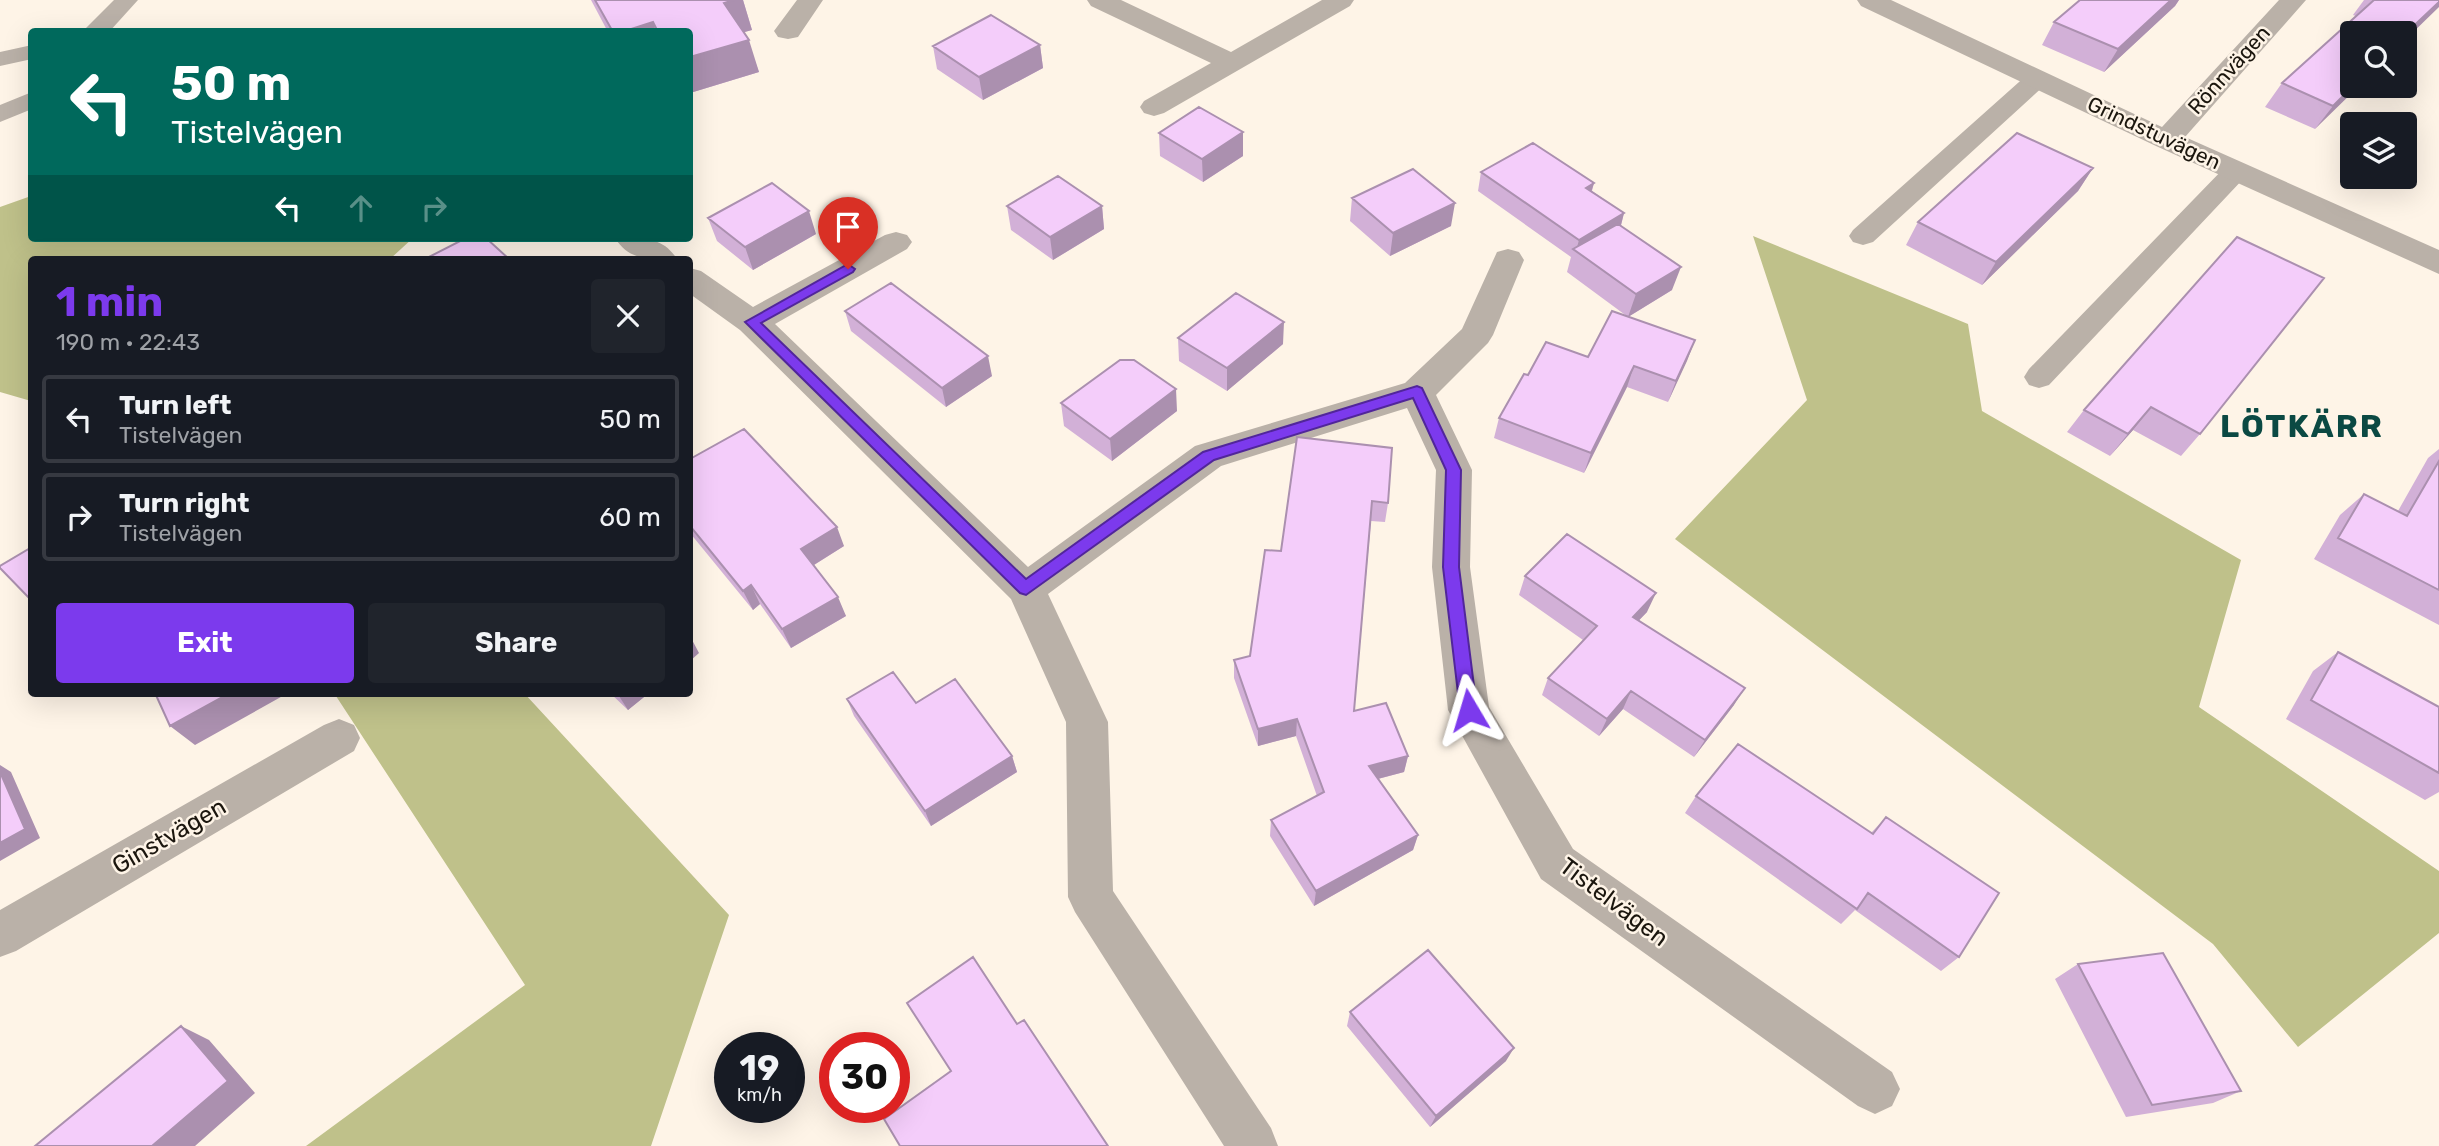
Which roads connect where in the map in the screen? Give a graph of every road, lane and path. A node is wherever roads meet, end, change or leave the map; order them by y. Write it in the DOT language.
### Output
graph roads {
  1 [pos="127,0"];
  2 [pos="810,0"];
  3 [pos="1100,0"];
  4 [pos="1341,0"];
  5 [pos="1870,0"];
  6 [pos="2292,0"];
  7 [pos="104,28"];
  8 [pos="788,32"];
  9 [pos="28,53"];
  10 [pos="0,59"];
  11 [pos="1231,62"];
  12 [pos="2036,79"];
  13 [pos="28,101"];
  14 [pos="1154,107"];
  15 [pos="0,114"];
  16 [pos="2166,139"];
  17 [pos="2236,171"];
  18 [pos="1863,236"];
  19 [pos="637,242"];
  20 [pos="896,242"];
  21 [pos="657,256"];
  22 [pos="1508,260"];
  23 [pos="2439,263"];
  24 [pos="693,281"];
  25 [pos="752,322"];
  26 [pos="2039,377"];
  27 [pos="1417,391"];
  28 [pos="1026,589"];
  29 [pos="339,738"];
  30 [pos="0,935"];
  31 [pos="1875,1089"];
  32 [pos="1253,1146"];
  1 -- 7 [label="lane"];
  2 -- 8 [label="street"];
  3 -- 11 [label="street"];
  4 -- 11 [label="street"];
  5 -- 12 [label="street, Grindstuvägen"];
  6 -- 16 [label="street, Rönnvägen"];
  9 -- 10 [label="lane"];
  11 -- 14 [label="street"];
  12 -- 16 [label="street, Grindstuvägen"];
  12 -- 18 [label="lane"];
  13 -- 15 [label="lane"];
  16 -- 17 [label="street, Grindstuvägen"];
  17 -- 23 [label="street, Grindstuvägen"];
  17 -- 26 [label="lane"];
  19 -- 21 [label="street"];
  20 -- 25 [label="street"];
  22 -- 27 [label="street"];
  24 -- 25 [label="street"];
  25 -- 28 [label="street"];
  27 -- 28 [label="street"];
  27 -- 31 [label="street, Tistelvägen"];
  28 -- 32 [label="street"];
  29 -- 30 [label="street, Ginstvägen"];
}
